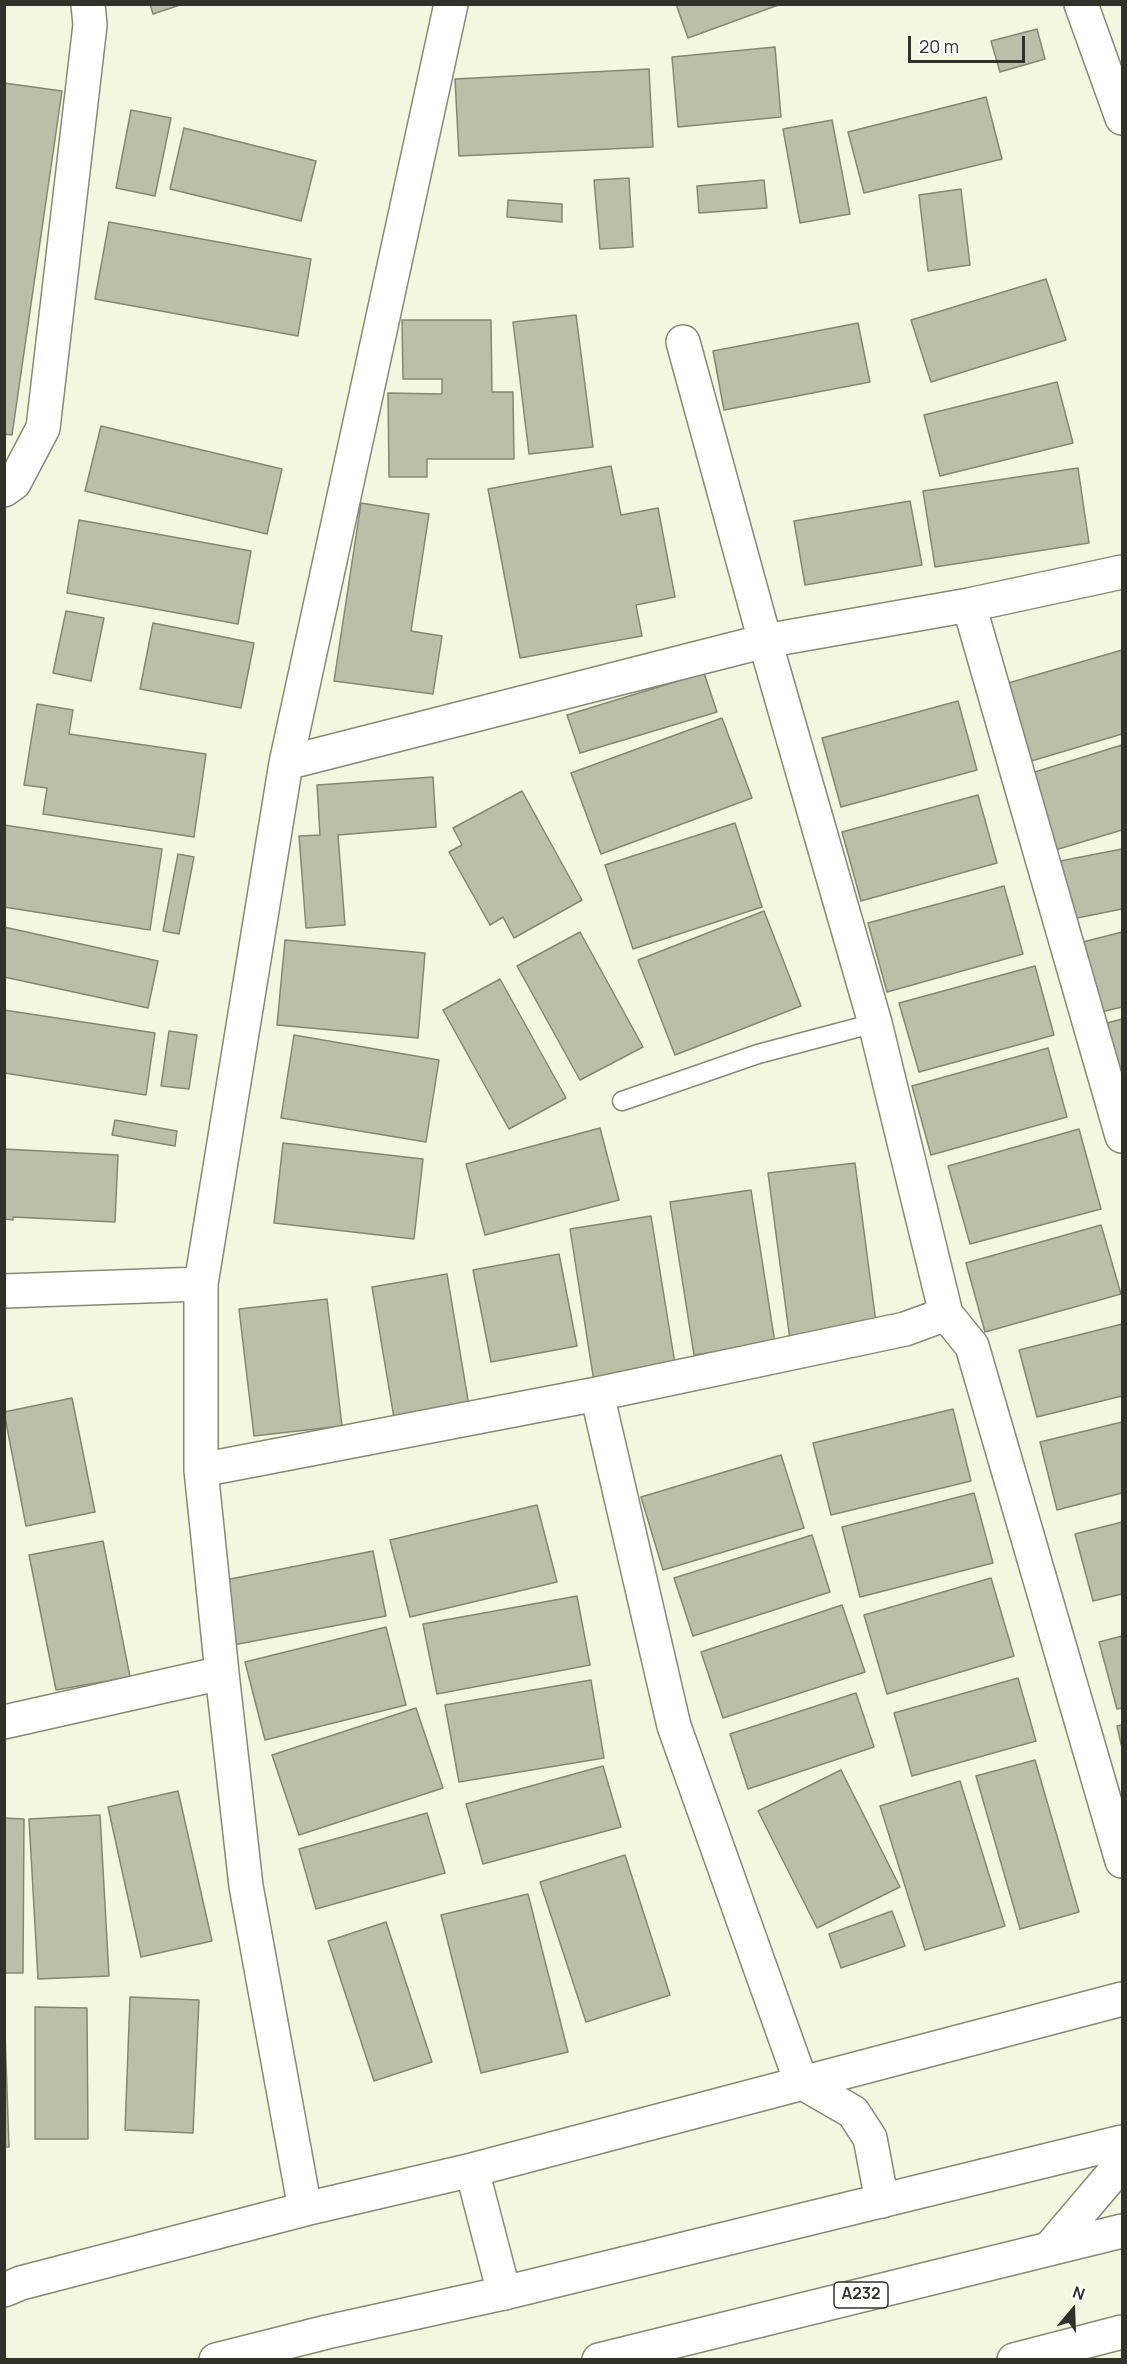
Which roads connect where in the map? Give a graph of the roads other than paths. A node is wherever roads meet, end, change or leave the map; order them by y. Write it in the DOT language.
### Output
graph roads {
  1 [pos="88,4"];
  2 [pos="451,4"];
  3 [pos="1081,4"];
  4 [pos="1122,118"];
  5 [pos="683,342"];
  6 [pos="4,490"];
  7 [pos="1122,573"];
  8 [pos="969,604"];
  9 [pos="765,641"];
  10 [pos="286,763"];
  11 [pos="875,1023"];
  12 [pos="622,1101"];
  13 [pos="1122,1136"];
  14 [pos="201,1284"];
  15 [pos="4,1291"];
  16 [pos="946,1314"];
  17 [pos="597,1394"];
  18 [pos="201,1470"];
  19 [pos="222,1673"];
  20 [pos="4,1722"];
  21 [pos="1122,1861"];
  22 [pos="1122,1999"];
  23 [pos="801,2082"];
  24 [pos="1122,2142"];
  25 [pos="1122,2163"];
  26 [pos="472,2170"];
  27 [pos="882,2201"];
  28 [pos="305,2209"];
  29 [pos="1122,2231"];
  30 [pos="1049,2249"];
  31 [pos="4,2290"];
  32 [pos="504,2294"];
  33 [pos="1122,2332"];
  34 [pos="216,2360"];
  35 [pos="599,2360"];
  36 [pos="1014,2360"];
  1 -- 6 [label="main road"];
  2 -- 10 [label="main road"];
  3 -- 4 [label="main road"];
  5 -- 9 [label="main road"];
  7 -- 8 [label="main road"];
  8 -- 9 [label="main road"];
  8 -- 13 [label="main road"];
  9 -- 10 [label="main road"];
  9 -- 11 [label="main road"];
  10 -- 14 [label="main road"];
  11 -- 12 [label="lane"];
  11 -- 16 [label="main road"];
  14 -- 15 [label="main road"];
  14 -- 18 [label="main road"];
  16 -- 17 [label="main road"];
  16 -- 21 [label="main road"];
  17 -- 18 [label="main road"];
  17 -- 23 [label="main road"];
  18 -- 19 [label="main road"];
  19 -- 20 [label="main road"];
  19 -- 28 [label="main road"];
  22 -- 23 [label="main road"];
  23 -- 26 [label="main road"];
  23 -- 27 [label="main road"];
  24 -- 27 [label="main road"];
  25 -- 30 [label="main road"];
  26 -- 28 [label="main road"];
  26 -- 32 [label="main road"];
  27 -- 32 [label="main road"];
  28 -- 31 [label="main road"];
  29 -- 30 [label="main road, A232"];
  30 -- 35 [label="main road, A232"];
  32 -- 34 [label="main road"];
  33 -- 36 [label="main road"];
}
